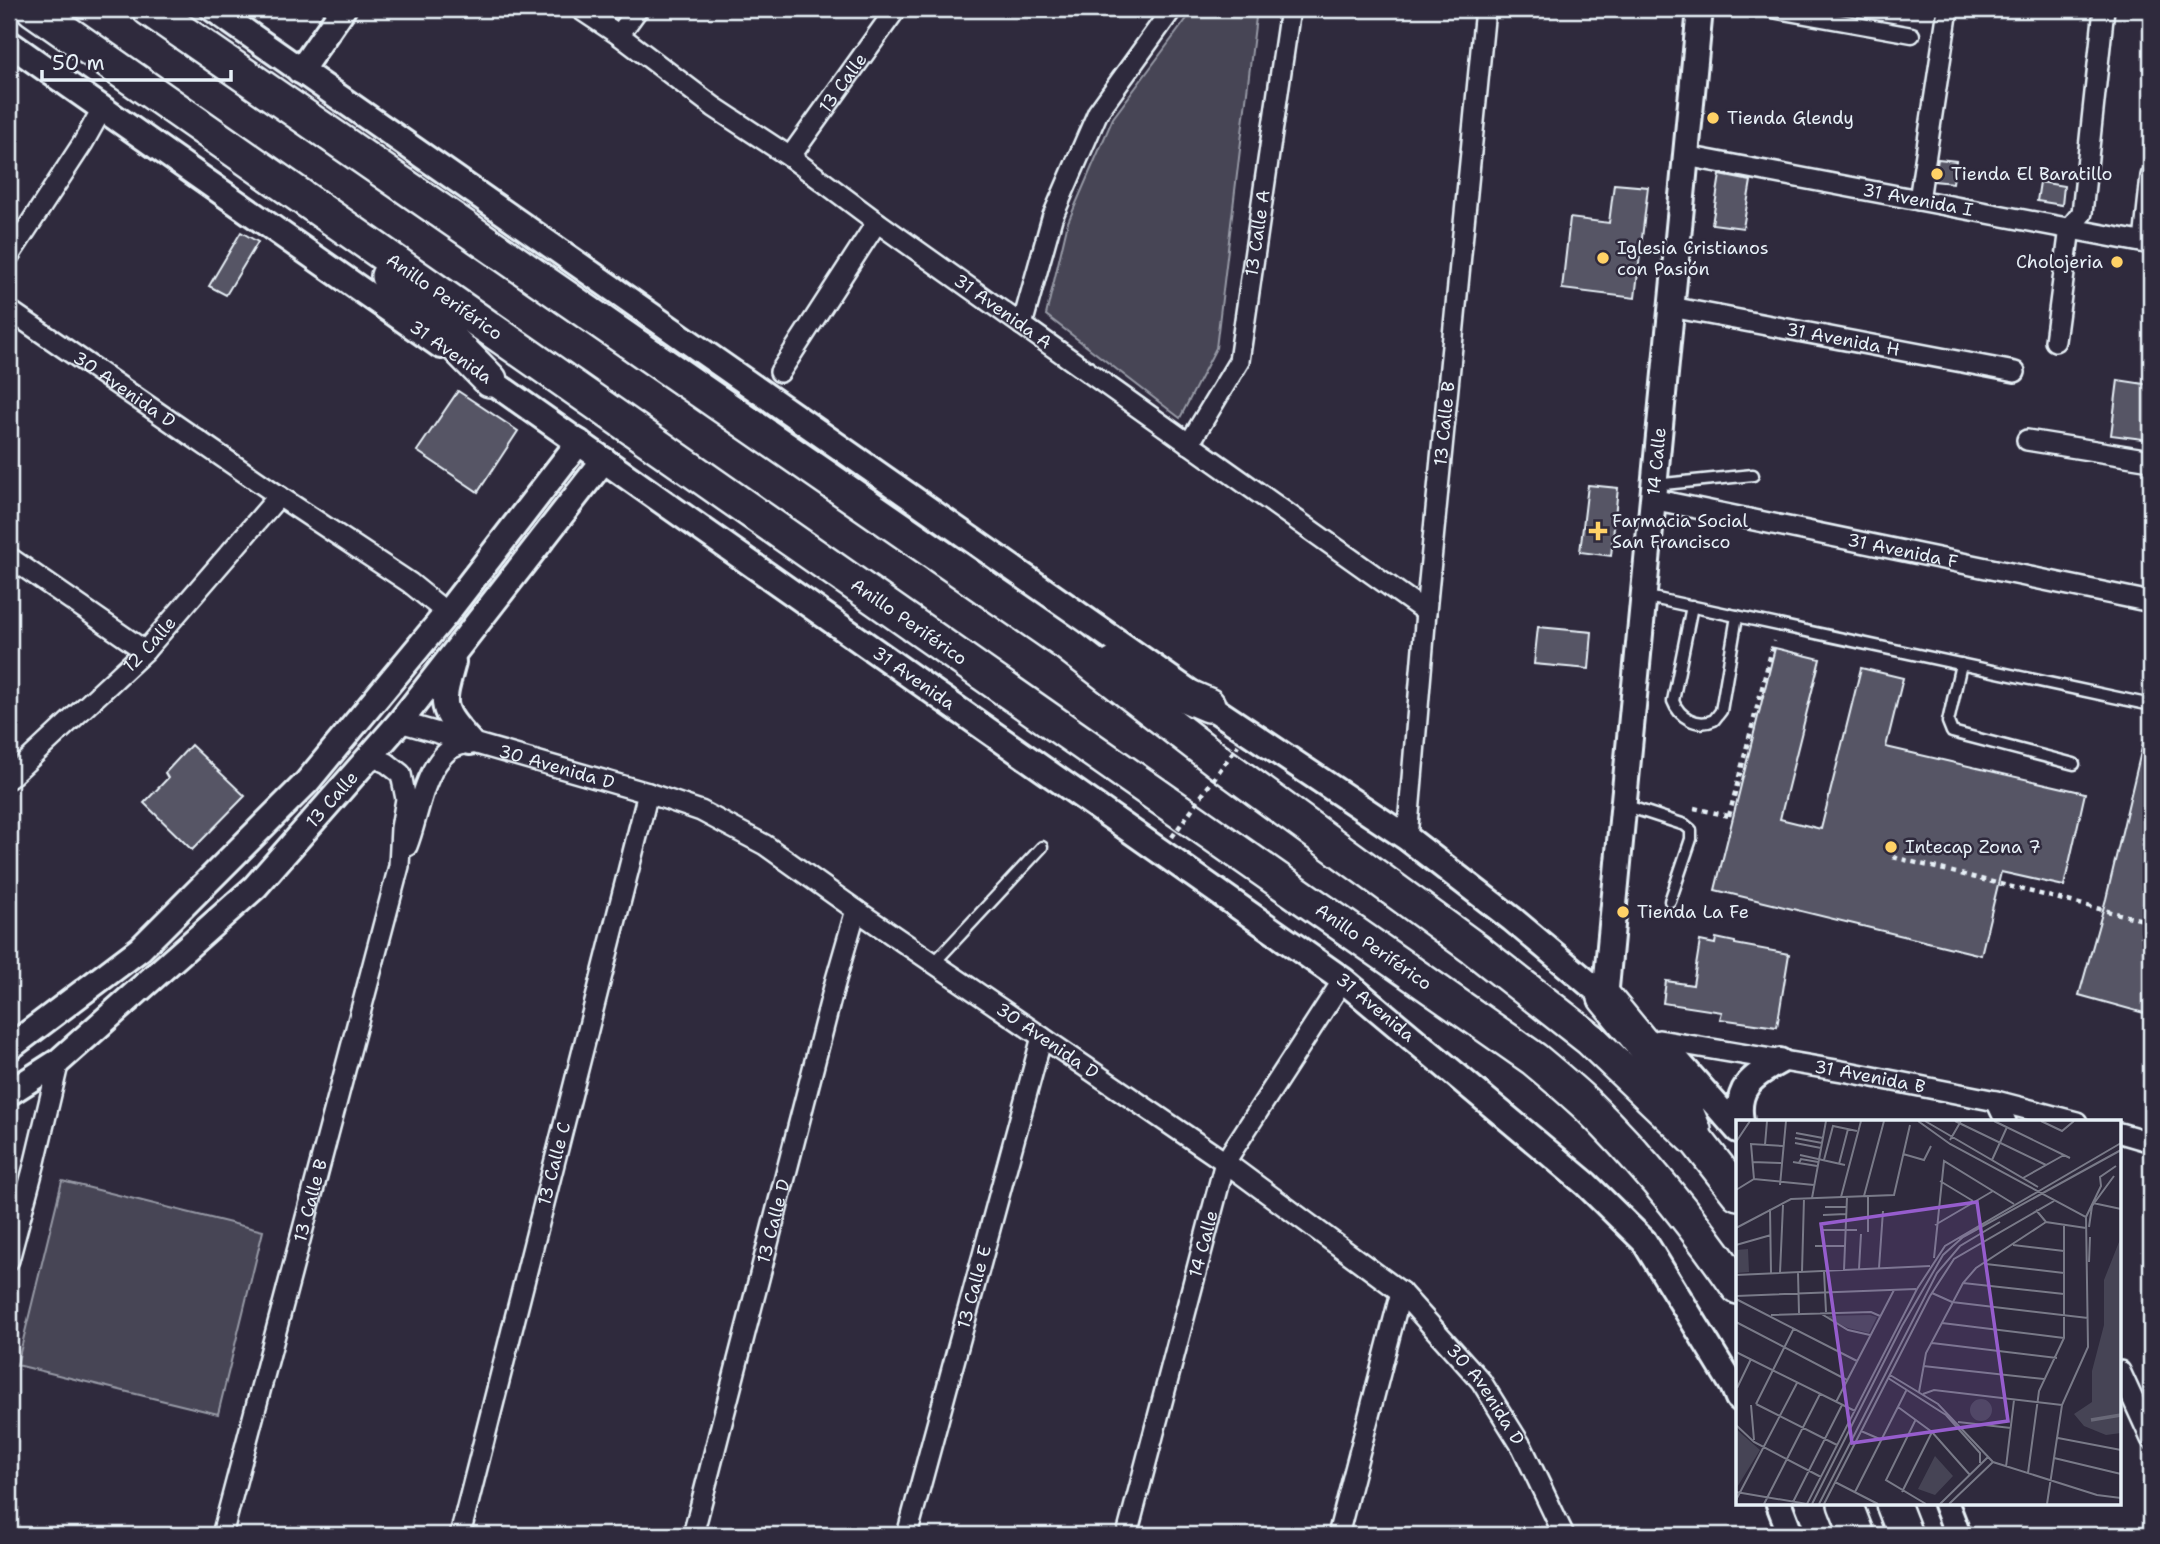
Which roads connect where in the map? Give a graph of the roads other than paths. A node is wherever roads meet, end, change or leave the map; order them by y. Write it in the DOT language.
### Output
graph roads {
  1 [pos="33,9"];
  2 [pos="149,9"];
  3 [pos="213,9"];
  4 [pos="343,9"];
  5 [pos="580,9"];
  6 [pos="638,9"];
  7 [pos="897,9"];
  8 [pos="1172,9"];
  9 [pos="1290,9"];
  10 [pos="1485,9"];
  11 [pos="1700,9"];
  12 [pos="1767,9"];
  13 [pos="1948,9"];
  14 [pos="2104,9"];
  15 [pos="1912,35"];
  16 [pos="619,36"];
  17 [pos="9,43"];
  18 [pos="300,71"];
  19 [pos="102,108"];
  20 [pos="1686,156"];
  21 [pos="790,157"];
  22 [pos="2151,176"];
  23 [pos="1919,200"];
  24 [pos="330,216"];
  25 [pos="877,222"];
  26 [pos="2070,228"];
  27 [pos="2147,243"];
  28 [pos="9,256"];
  29 [pos="1671,307"];
  30 [pos="9,310"];
  31 [pos="1022,325"];
  32 [pos="2055,341"];
  33 [pos="780,372"];
  34 [pos="2015,372"];
  35 [pos="489,380"];
  36 [pos="2027,440"];
  37 [pos="579,442"];
  38 [pos="1189,444"];
  39 [pos="604,460"];
  40 [pos="2151,460"];
  41 [pos="1753,475"];
  42 [pos="1653,492"];
  43 [pos="278,496"];
  44 [pos="9,557"];
  45 [pos="1643,596"];
  46 [pos="2151,602"];
  47 [pos="1692,606"];
  48 [pos="1426,612"];
  49 [pos="447,613"];
  50 [pos="1737,616"];
  51 [pos="1068,645"];
  52 [pos="457,650"];
  53 [pos="145,651"];
  54 [pos="1961,664"];
  55 [pos="1208,705"];
  56 [pos="2151,705"];
  57 [pos="400,722"];
  58 [pos="470,742"];
  59 [pos="371,755"];
  60 [pos="2074,764"];
  61 [pos="9,778"];
  62 [pos="648,793"];
  63 [pos="1623,805"];
  64 [pos="1406,838"];
  65 [pos="1042,848"];
  66 [pos="399,866"];
  67 [pos="1670,901"];
  68 [pos="856,910"];
  69 [pos="934,963"];
  70 [pos="1343,980"];
  71 [pos="1605,998"];
  72 [pos="1042,1037"];
  73 [pos="1659,1040"];
  74 [pos="9,1048"];
  75 [pos="59,1061"];
  76 [pos="1780,1061"];
  77 [pos="9,1093"];
  78 [pos="1996,1101"];
  79 [pos="1741,1120"];
  80 [pos="2005,1120"];
  81 [pos="2069,1120"];
  82 [pos="1736,1128"];
  83 [pos="2122,1134"];
  84 [pos="1699,1142"];
  85 [pos="2151,1142"];
  86 [pos="1225,1162"];
  87 [pos="1736,1190"];
  88 [pos="9,1260"];
  89 [pos="1736,1284"];
  90 [pos="1401,1292"];
  91 [pos="2122,1375"];
  92 [pos="1736,1393"];
  93 [pos="2151,1439"];
  94 [pos="1780,1506"];
  95 [pos="1846,1506"];
  96 [pos="1894,1506"];
  97 [pos="1947,1506"];
  98 [pos="1558,1530"];
  99 [pos="222,1535"];
  100 [pos="460,1535"];
  101 [pos="693,1535"];
  102 [pos="907,1535"];
  103 [pos="1127,1535"];
  104 [pos="1338,1535"];
  105 [pos="1791,1535"];
  106 [pos="1857,1535"];
  107 [pos="1905,1535"];
  108 [pos="1958,1535"];
  1 -- 24 [label="highway, Anillo Periférico"];
  2 -- 51 [label="highway"];
  3 -- 18 [label="street"];
  4 -- 18 [label="street"];
  5 -- 16 [label="street, 31 Avenida A"];
  6 -- 16 [label="street"];
  7 -- 21 [label="street, 13 Calle"];
  8 -- 31 [label="street"];
  9 -- 38 [label="street, 13 Calle A"];
  10 -- 48 [label="street, 13 Calle B"];
  11 -- 20 [label="street, 14 Calle"];
  12 -- 15 [label="street"];
  13 -- 23 [label="street"];
  14 -- 26 [label="street"];
  16 -- 21 [label="street, 31 Avenida A"];
  17 -- 19 [label="street, 31 Avenida"];
  18 -- 55 [label="street"];
  19 -- 28 [label="street"];
  19 -- 35 [label="street, 31 Avenida"];
  20 -- 23 [label="street, 31 Avenida I"];
  20 -- 29 [label="street, 14 Calle"];
  21 -- 25 [label="street, 31 Avenida A"];
  22 -- 27 [label="street"];
  23 -- 26 [label="street, 31 Avenida I"];
  24 -- 35 [label="highway"];
  24 -- 89 [label="highway, Anillo Periférico"];
  25 -- 31 [label="street, 31 Avenida A"];
  25 -- 33 [label="street"];
  26 -- 27 [label="street, 31 Avenida I"];
  26 -- 32 [label="street"];
  29 -- 34 [label="street, 31 Avenida H"];
  29 -- 42 [label="street, 14 Calle"];
  30 -- 43 [label="street, 30 Avenida D"];
  31 -- 38 [label="street, 31 Avenida A"];
  35 -- 37 [label="street, 31 Avenida"];
  36 -- 40 [label="street"];
  37 -- 39 [label="street, 31 Avenida"];
  37 -- 49 [label="street, 13 Calle"];
  38 -- 48 [label="street, 31 Avenida A"];
  39 -- 52 [label="street, 13 Calle"];
  39 -- 70 [label="street, 31 Avenida"];
  41 -- 42 [label="lane"];
  42 -- 45 [label="street, 14 Calle"];
  42 -- 46 [label="street, 31 Avenida F"];
  43 -- 49 [label="street, 30 Avenida D"];
  43 -- 53 [label="street, 12 Calle"];
  44 -- 53 [label="street"];
  45 -- 47 [label="lane"];
  45 -- 63 [label="street, 14 Calle"];
  47 -- 50 [label="lane"];
  47 -- 50 [label="lane"];
  48 -- 64 [label="street, 13 Calle B"];
  49 -- 74 [label="street, 13 Calle"];
  50 -- 54 [label="lane"];
  51 -- 55 [label="highway"];
  51 -- 84 [label="highway"];
  52 -- 57 [label="street, 13 Calle"];
  52 -- 58 [label="street"];
  53 -- 61 [label="street, 12 Calle"];
  54 -- 56 [label="lane"];
  54 -- 60 [label="lane"];
  55 -- 64 [label="street"];
  57 -- 58 [label="street, 30 Avenida D"];
  57 -- 59 [label="street, 13 Calle"];
  58 -- 62 [label="street, 30 Avenida D"];
  58 -- 66 [label="street, 13 Calle B"];
  59 -- 66 [label="street, 13 Calle B"];
  59 -- 75 [label="street, 13 Calle"];
  62 -- 68 [label="street, 30 Avenida D"];
  62 -- 100 [label="street, 13 Calle C"];
  63 -- 67 [label="lane"];
  63 -- 71 [label="street, 14 Calle"];
  64 -- 71 [label="street"];
  65 -- 69 [label="lane"];
  66 -- 99 [label="street, 13 Calle B"];
  68 -- 69 [label="street, 30 Avenida D"];
  68 -- 101 [label="street, 13 Calle D"];
  69 -- 72 [label="street, 30 Avenida D"];
  70 -- 86 [label="street, 14 Calle"];
  70 -- 92 [label="street, 31 Avenida"];
  71 -- 73 [label="street"];
  71 -- 84 [label="highway"];
  72 -- 86 [label="street, 30 Avenida D"];
  72 -- 102 [label="street, 13 Calle E"];
  73 -- 76 [label="street, 31 Avenida B"];
  73 -- 82 [label="street"];
  75 -- 77 [label="street, 13 Calle"];
  75 -- 88 [label="street"];
  76 -- 78 [label="street, 31 Avenida B"];
  76 -- 79 [label="street"];
  78 -- 80 [label="street"];
  78 -- 81 [label="street, 31 Avenida B"];
  83 -- 85 [label="street"];
  84 -- 87 [label="highway"];
  86 -- 90 [label="street, 30 Avenida D"];
  86 -- 103 [label="street, 14 Calle"];
  90 -- 98 [label="street, 30 Avenida D"];
  90 -- 104 [label="street"];
  91 -- 93 [label="street"];
  94 -- 105 [label="street"];
  95 -- 106 [label="highway"];
  96 -- 107 [label="highway"];
  97 -- 108 [label="street"];
}
